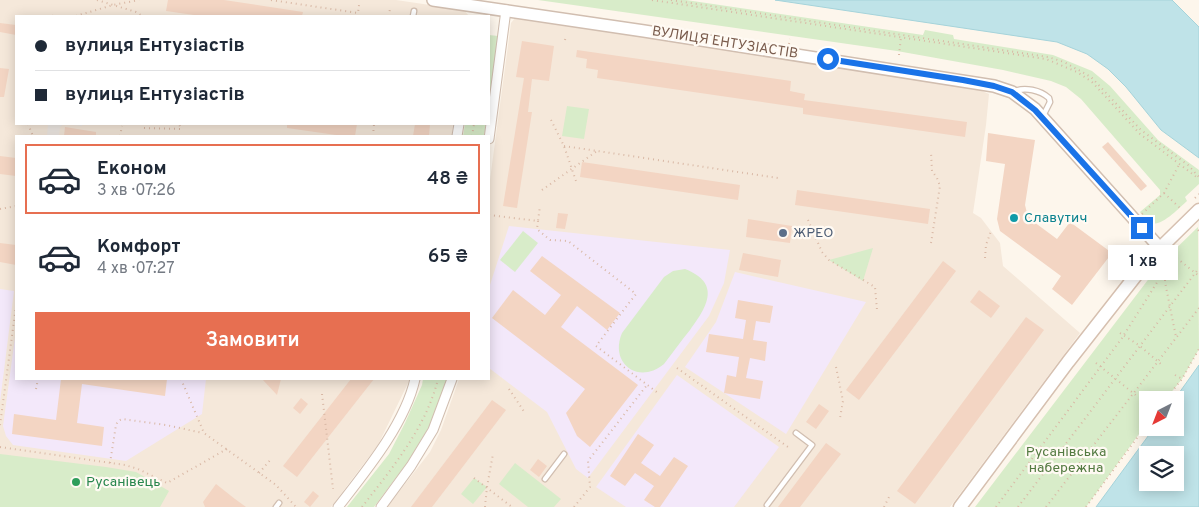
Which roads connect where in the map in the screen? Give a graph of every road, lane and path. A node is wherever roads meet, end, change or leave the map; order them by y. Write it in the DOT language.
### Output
graph roads {
  1 [pos="97,0"];
  2 [pos="139,0"];
  3 [pos="271,0"];
  4 [pos="433,0"];
  5 [pos="652,0"];
  6 [pos="671,0"];
  7 [pos="113,5"];
  8 [pos="359,5"];
  9 [pos="390,8"];
  10 [pos="506,10"];
  11 [pos="477,12"];
  12 [pos="79,15"];
  13 [pos="140,15"];
  14 [pos="389,15"];
  15 [pos="566,36"];
  16 [pos="901,37"];
  17 [pos="565,40"];
  18 [pos="899,55"];
  19 [pos="1012,92"];
  20 [pos="1042,117"];
  21 [pos="551,120"];
  22 [pos="179,125"];
  23 [pos="122,126"];
  24 [pos="144,128"];
  25 [pos="120,135"];
  26 [pos="490,135"];
  27 [pos="564,146"];
  28 [pos="597,151"];
  29 [pos="931,152"];
  30 [pos="1180,163"];
  31 [pos="572,168"];
  32 [pos="778,178"];
  33 [pos="1199,178"];
  34 [pos="576,182"];
  35 [pos="542,190"];
  36 [pos="1164,193"];
  37 [pos="1199,194"];
  38 [pos="1197,204"];
  39 [pos="15,206"];
  40 [pos="540,206"];
  41 [pos="1180,208"];
  42 [pos="0,209"];
  43 [pos="490,215"];
  44 [pos="1141,215"];
  45 [pos="808,220"];
  46 [pos="538,221"];
  47 [pos="991,231"];
  48 [pos="931,243"];
  49 [pos="1159,247"];
  50 [pos="1173,256"];
  51 [pos="985,258"];
  52 [pos="1165,265"];
  53 [pos="1199,268"];
  54 [pos="1160,271"];
  55 [pos="1195,273"];
  56 [pos="1199,276"];
  57 [pos="1170,306"];
  58 [pos="1199,308"];
  59 [pos="878,310"];
  60 [pos="15,313"];
  61 [pos="1120,333"];
  62 [pos="1124,335"];
  63 [pos="1176,337"];
  64 [pos="1140,346"];
  65 [pos="1199,349"];
  66 [pos="1158,360"];
  67 [pos="1096,363"];
  68 [pos="1162,365"];
  69 [pos="836,367"];
  70 [pos="1100,367"];
  71 [pos="677,368"];
  72 [pos="1175,375"];
  73 [pos="1116,379"];
  74 [pos="1182,379"];
  75 [pos="38,380"];
  76 [pos="181,380"];
  77 [pos="415,380"];
  78 [pos="438,380"];
  79 [pos="452,380"];
  80 [pos="647,385"];
  81 [pos="36,389"];
  82 [pos="510,389"];
  83 [pos="1172,391"];
  84 [pos="1133,392"];
  85 [pos="658,393"];
  86 [pos="322,394"];
  87 [pos="1138,397"];
  88 [pos="525,413"];
  89 [pos="840,418"];
  90 [pos="0,425"];
  91 [pos="204,433"];
  92 [pos="796,433"];
  93 [pos="1139,435"];
  94 [pos="788,447"];
  95 [pos="0,448"];
  96 [pos="227,449"];
  97 [pos="493,454"];
  98 [pos="564,454"];
  99 [pos="272,458"];
  100 [pos="110,463"];
  101 [pos="259,473"];
  102 [pos="474,478"];
  103 [pos="545,480"];
  104 [pos="487,487"];
  105 [pos="333,489"];
  106 [pos="890,495"];
  107 [pos="766,505"];
  108 [pos="296,507"];
  109 [pos="338,507"];
  110 [pos="362,507"];
  111 [pos="381,507"];
  112 [pos="485,507"];
  113 [pos="512,507"];
  114 [pos="574,507"];
  115 [pos="884,507"];
  116 [pos="960,507"];
  117 [pos="996,507"];
  118 [pos="1018,507"];
  119 [pos="1046,507"];
  120 [pos="1086,507"];
  1 -- 7 [label="path"];
  2 -- 7 [label="path"];
  3 -- 8 [label="path"];
  4 -- 11 [label="street, ВУЛИЦЯ ЕНТУЗІАСТІВ"];
  5 -- 16 [label="path"];
  6 -- 33 [label="path"];
  7 -- 12 [label="path"];
  7 -- 13 [label="path"];
  9 -- 14 [label="path"];
  10 -- 11 [label="street, ВУЛИЦЯ ЕНТУЗІАСТІВ"];
  10 -- 19 [label="street, ВУЛИЦЯ ЕНТУЗІАСТІВ"];
  10 -- 26 [label="street"];
  15 -- 17 [label="path"];
  16 -- 18 [label="path"];
  16 -- 30 [label="path"];
  19 -- 20 [label="street, ВУЛИЦЯ ЕНТУЗІАСТІВ"];
  19 -- 20 [label="lane"];
  20 -- 49 [label="street, ВУЛИЦЯ ЕНТУЗІАСТІВ"];
  21 -- 27 [label="path"];
  22 -- 24 [label="path"];
  23 -- 25 [label="path"];
  27 -- 28 [label="path"];
  27 -- 31 [label="path"];
  28 -- 31 [label="path"];
  28 -- 32 [label="path"];
  29 -- 48 [label="path"];
  30 -- 33 [label="path"];
  30 -- 36 [label="path"];
  31 -- 34 [label="path"];
  31 -- 35 [label="path"];
  36 -- 41 [label="path"];
  36 -- 44 [label="path"];
  37 -- 38 [label="path"];
  38 -- 49 [label="main road"];
  39 -- 42 [label="path"];
  40 -- 46 [label="path"];
  43 -- 46 [label="path"];
  45 -- 59 [label="path"];
  46 -- 80 [label="path"];
  47 -- 51 [label="path"];
  49 -- 116 [label="main road"];
  50 -- 55 [label="path"];
  52 -- 57 [label="path"];
  53 -- 55 [label="path"];
  54 -- 62 [label="path"];
  55 -- 56 [label="path"];
  55 -- 57 [label="path"];
  57 -- 63 [label="path"];
  57 -- 64 [label="path"];
  58 -- 63 [label="path"];
  60 -- 90 [label="path"];
  61 -- 62 [label="path"];
  62 -- 64 [label="path"];
  62 -- 70 [label="path"];
  63 -- 66 [label="path"];
  64 -- 66 [label="path"];
  64 -- 73 [label="path"];
  65 -- 74 [label="path"];
  66 -- 68 [label="path"];
  66 -- 84 [label="path"];
  67 -- 70 [label="path"];
  69 -- 89 [label="path"];
  70 -- 73 [label="path"];
  70 -- 117 [label="path"];
  71 -- 94 [label="path"];
  72 -- 74 [label="path"];
  73 -- 84 [label="path"];
  73 -- 118 [label="path"];
  74 -- 83 [label="path"];
  75 -- 81 [label="path"];
  76 -- 91 [label="path"];
  77 -- 109 [label="street"];
  78 -- 110 [label="path"];
  79 -- 111 [label="street"];
  80 -- 85 [label="path"];
  80 -- 114 [label="path"];
  82 -- 88 [label="path"];
  84 -- 87 [label="path"];
  84 -- 119 [label="path"];
  86 -- 105 [label="path"];
  91 -- 96 [label="path"];
  91 -- 100 [label="path"];
  92 -- 107 [label="lane"];
  93 -- 120 [label="path"];
  95 -- 100 [label="path"];
  96 -- 100 [label="path"];
  96 -- 101 [label="path"];
  97 -- 104 [label="path"];
  98 -- 103 [label="lane"];
  99 -- 101 [label="path"];
  101 -- 108 [label="path"];
  102 -- 104 [label="path"];
  104 -- 112 [label="path"];
  104 -- 113 [label="path"];
  106 -- 115 [label="path"];
}
